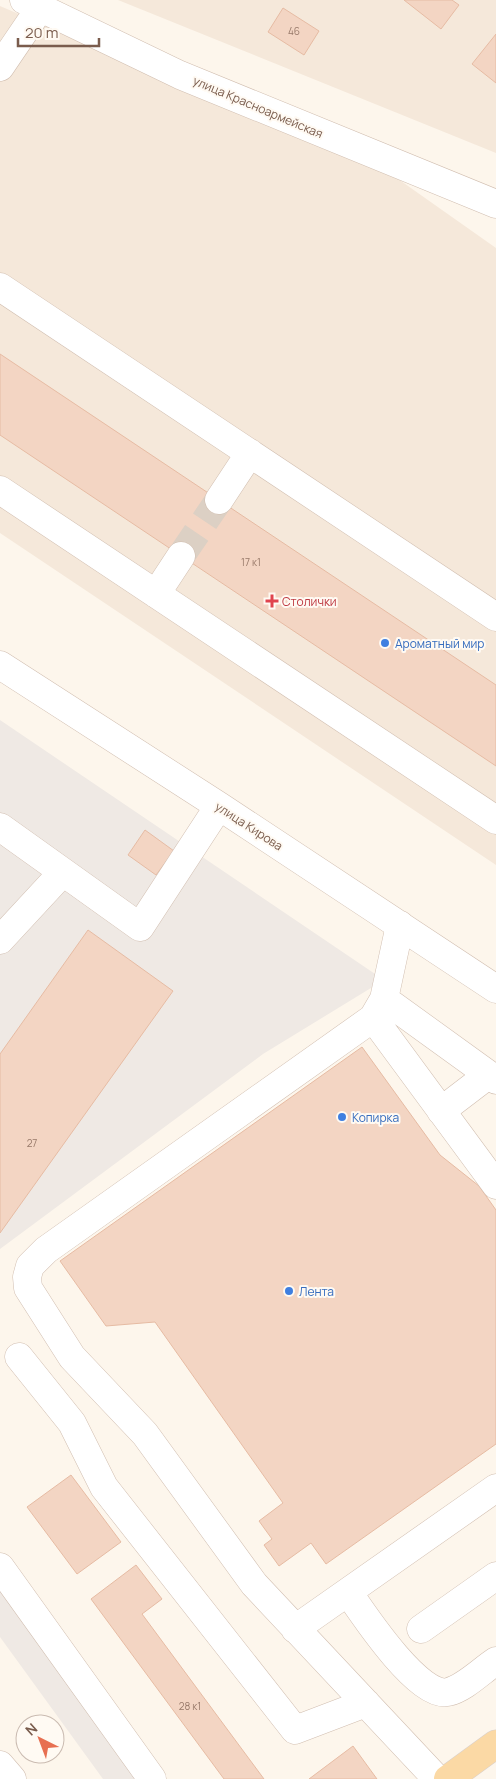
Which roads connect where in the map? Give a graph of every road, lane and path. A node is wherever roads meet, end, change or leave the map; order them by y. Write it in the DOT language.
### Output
graph roads {
  1 [pos="32,4"];
  2 [pos="0,67"];
  3 [pos="496,204"];
  4 [pos="0,286"];
  5 [pos="250,453"];
  6 [pos="0,490"];
  7 [pos="219,500"];
  8 [pos="181,556"];
  9 [pos="156,594"];
  10 [pos="496,617"];
  11 [pos="0,665"];
  12 [pos="219,806"];
  13 [pos="496,820"];
  14 [pos="0,827"];
  15 [pos="63,872"];
  16 [pos="400,925"];
  17 [pos="0,940"];
  18 [pos="496,989"];
  19 [pos="378,1009"];
  20 [pos="492,1078"];
  21 [pos="441,1111"];
  22 [pos="492,1170"];
  23 [pos="19,1357"];
  24 [pos="496,1488"];
  25 [pos="0,1568"];
  26 [pos="496,1576"];
  27 [pos="348,1592"];
  28 [pos="295,1629"];
  29 [pos="420,1629"];
  30 [pos="496,1661"];
  31 [pos="366,1703"];
  32 [pos="496,1744"];
  33 [pos="0,1765"];
  34 [pos="12,1779"];
  35 [pos="152,1779"];
  36 [pos="437,1779"];
  37 [pos="448,1779"];
  1 -- 2 [label="street"];
  1 -- 3 [label="street, улица Красноармейская"];
  4 -- 5 [label="street"];
  5 -- 7 [label="street"];
  5 -- 10 [label="street"];
  6 -- 9 [label="street"];
  8 -- 9 [label="street"];
  9 -- 13 [label="street"];
  11 -- 12 [label="street, улица Кирова"];
  12 -- 15 [label="street"];
  12 -- 16 [label="street, улица Кирова"];
  14 -- 15 [label="street"];
  15 -- 17 [label="street"];
  16 -- 18 [label="street, улица Кирова"];
  16 -- 19 [label="street"];
  19 -- 20 [label="street"];
  19 -- 21 [label="street"];
  19 -- 28 [label="street"];
  20 -- 21 [label="street"];
  21 -- 22 [label="street"];
  23 -- 31 [label="street"];
  24 -- 27 [label="street"];
  25 -- 35 [label="street"];
  26 -- 29 [label="street"];
  27 -- 28 [label="street"];
  27 -- 30 [label="street"];
  28 -- 31 [label="street"];
  31 -- 36 [label="street"];
  32 -- 37 [label="main road"];
  33 -- 34 [label="street"];
}
